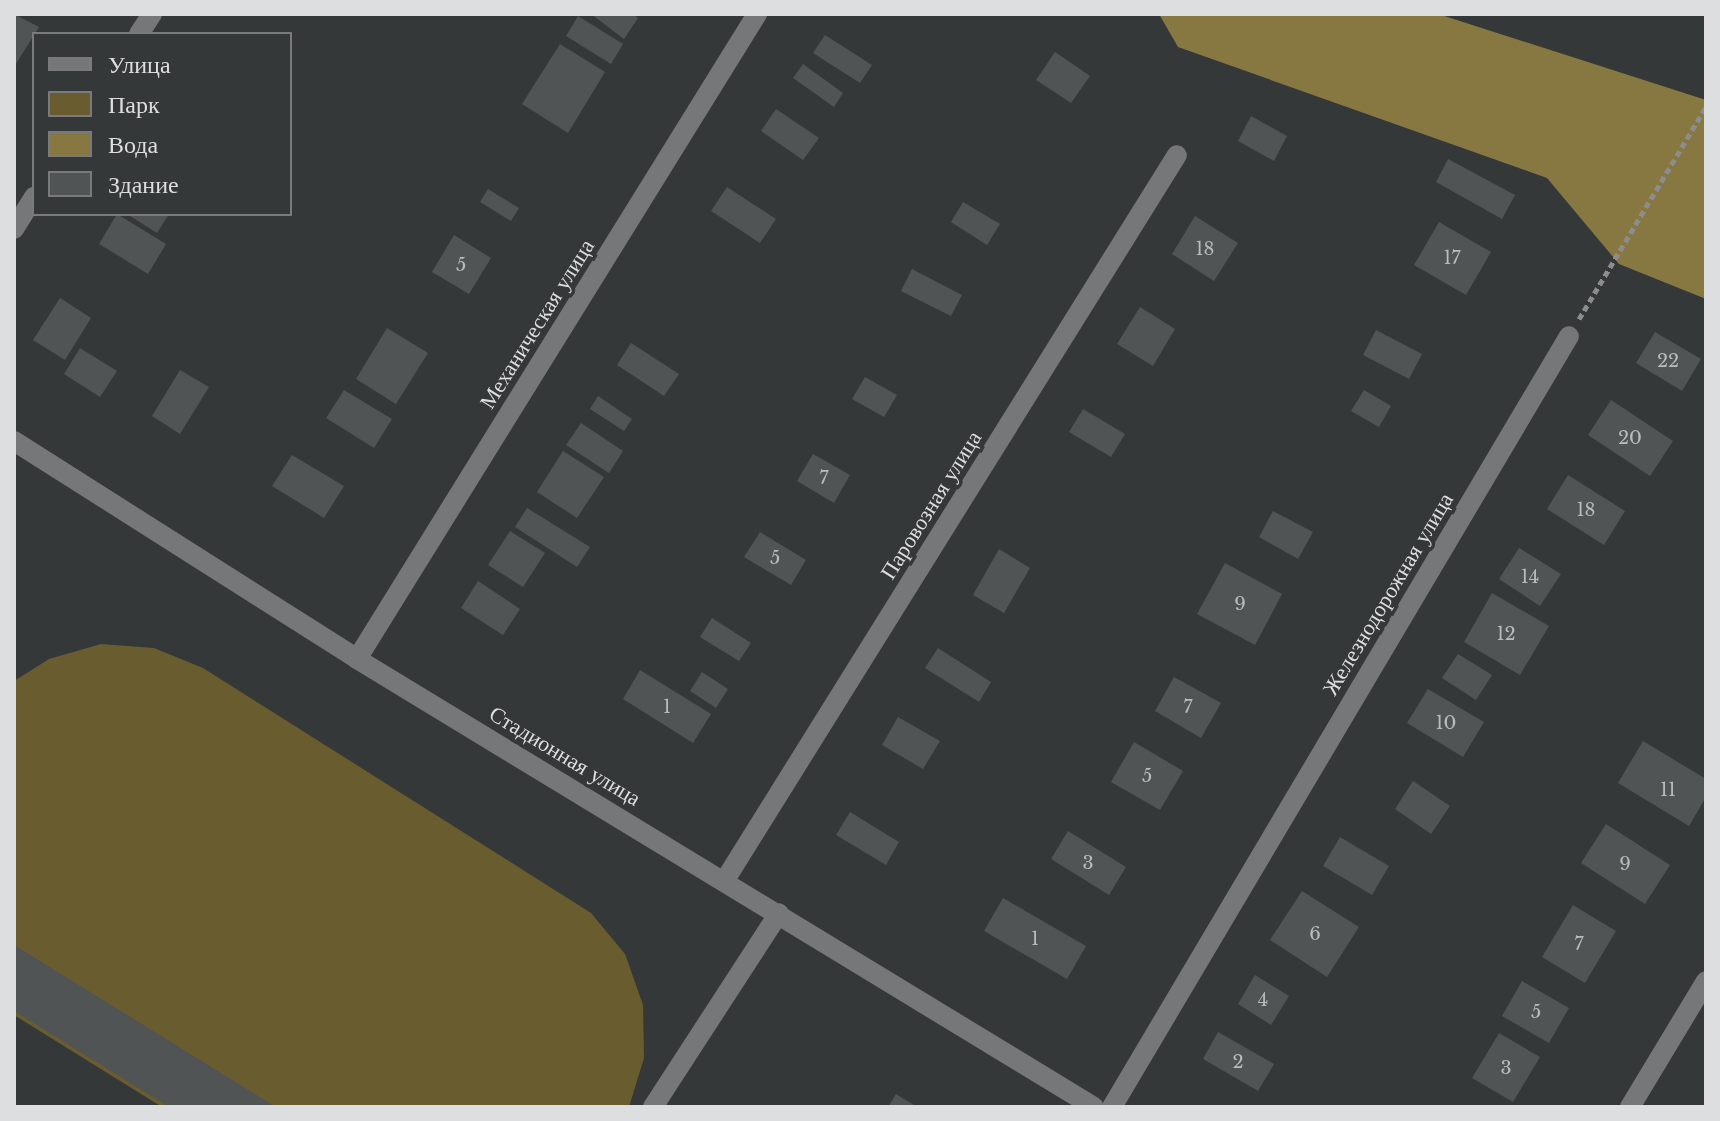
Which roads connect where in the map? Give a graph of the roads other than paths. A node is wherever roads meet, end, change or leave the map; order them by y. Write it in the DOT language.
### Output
graph roads {
  1 [pos="152,14"];
  2 [pos="757,14"];
  3 [pos="140,32"];
  4 [pos="1177,155"];
  5 [pos="32,200"];
  6 [pos="14,229"];
  7 [pos="1569,336"];
  8 [pos="17,450"];
  9 [pos="357,659"];
  10 [pos="725,880"];
  11 [pos="779,913"];
  12 [pos="1706,981"];
  13 [pos="1073,1101"];
  14 [pos="653,1107"];
  15 [pos="1094,1107"];
  16 [pos="1112,1107"];
  17 [pos="1630,1107"];
  1 -- 3 [label="street"];
  2 -- 9 [label="street, Механическая улица"];
  4 -- 10 [label="street, Паровозная улица"];
  5 -- 6 [label="street"];
  7 -- 16 [label="street, Железнодорожная улица"];
  8 -- 9 [label="street, Стадионная улица"];
  9 -- 10 [label="street, Стадионная улица"];
  10 -- 11 [label="street, Стадионная улица"];
  11 -- 13 [label="street, Стадионная улица"];
  11 -- 14 [label="street"];
  12 -- 17 [label="street"];
  13 -- 15 [label="street, Стадионная улица"];
}
